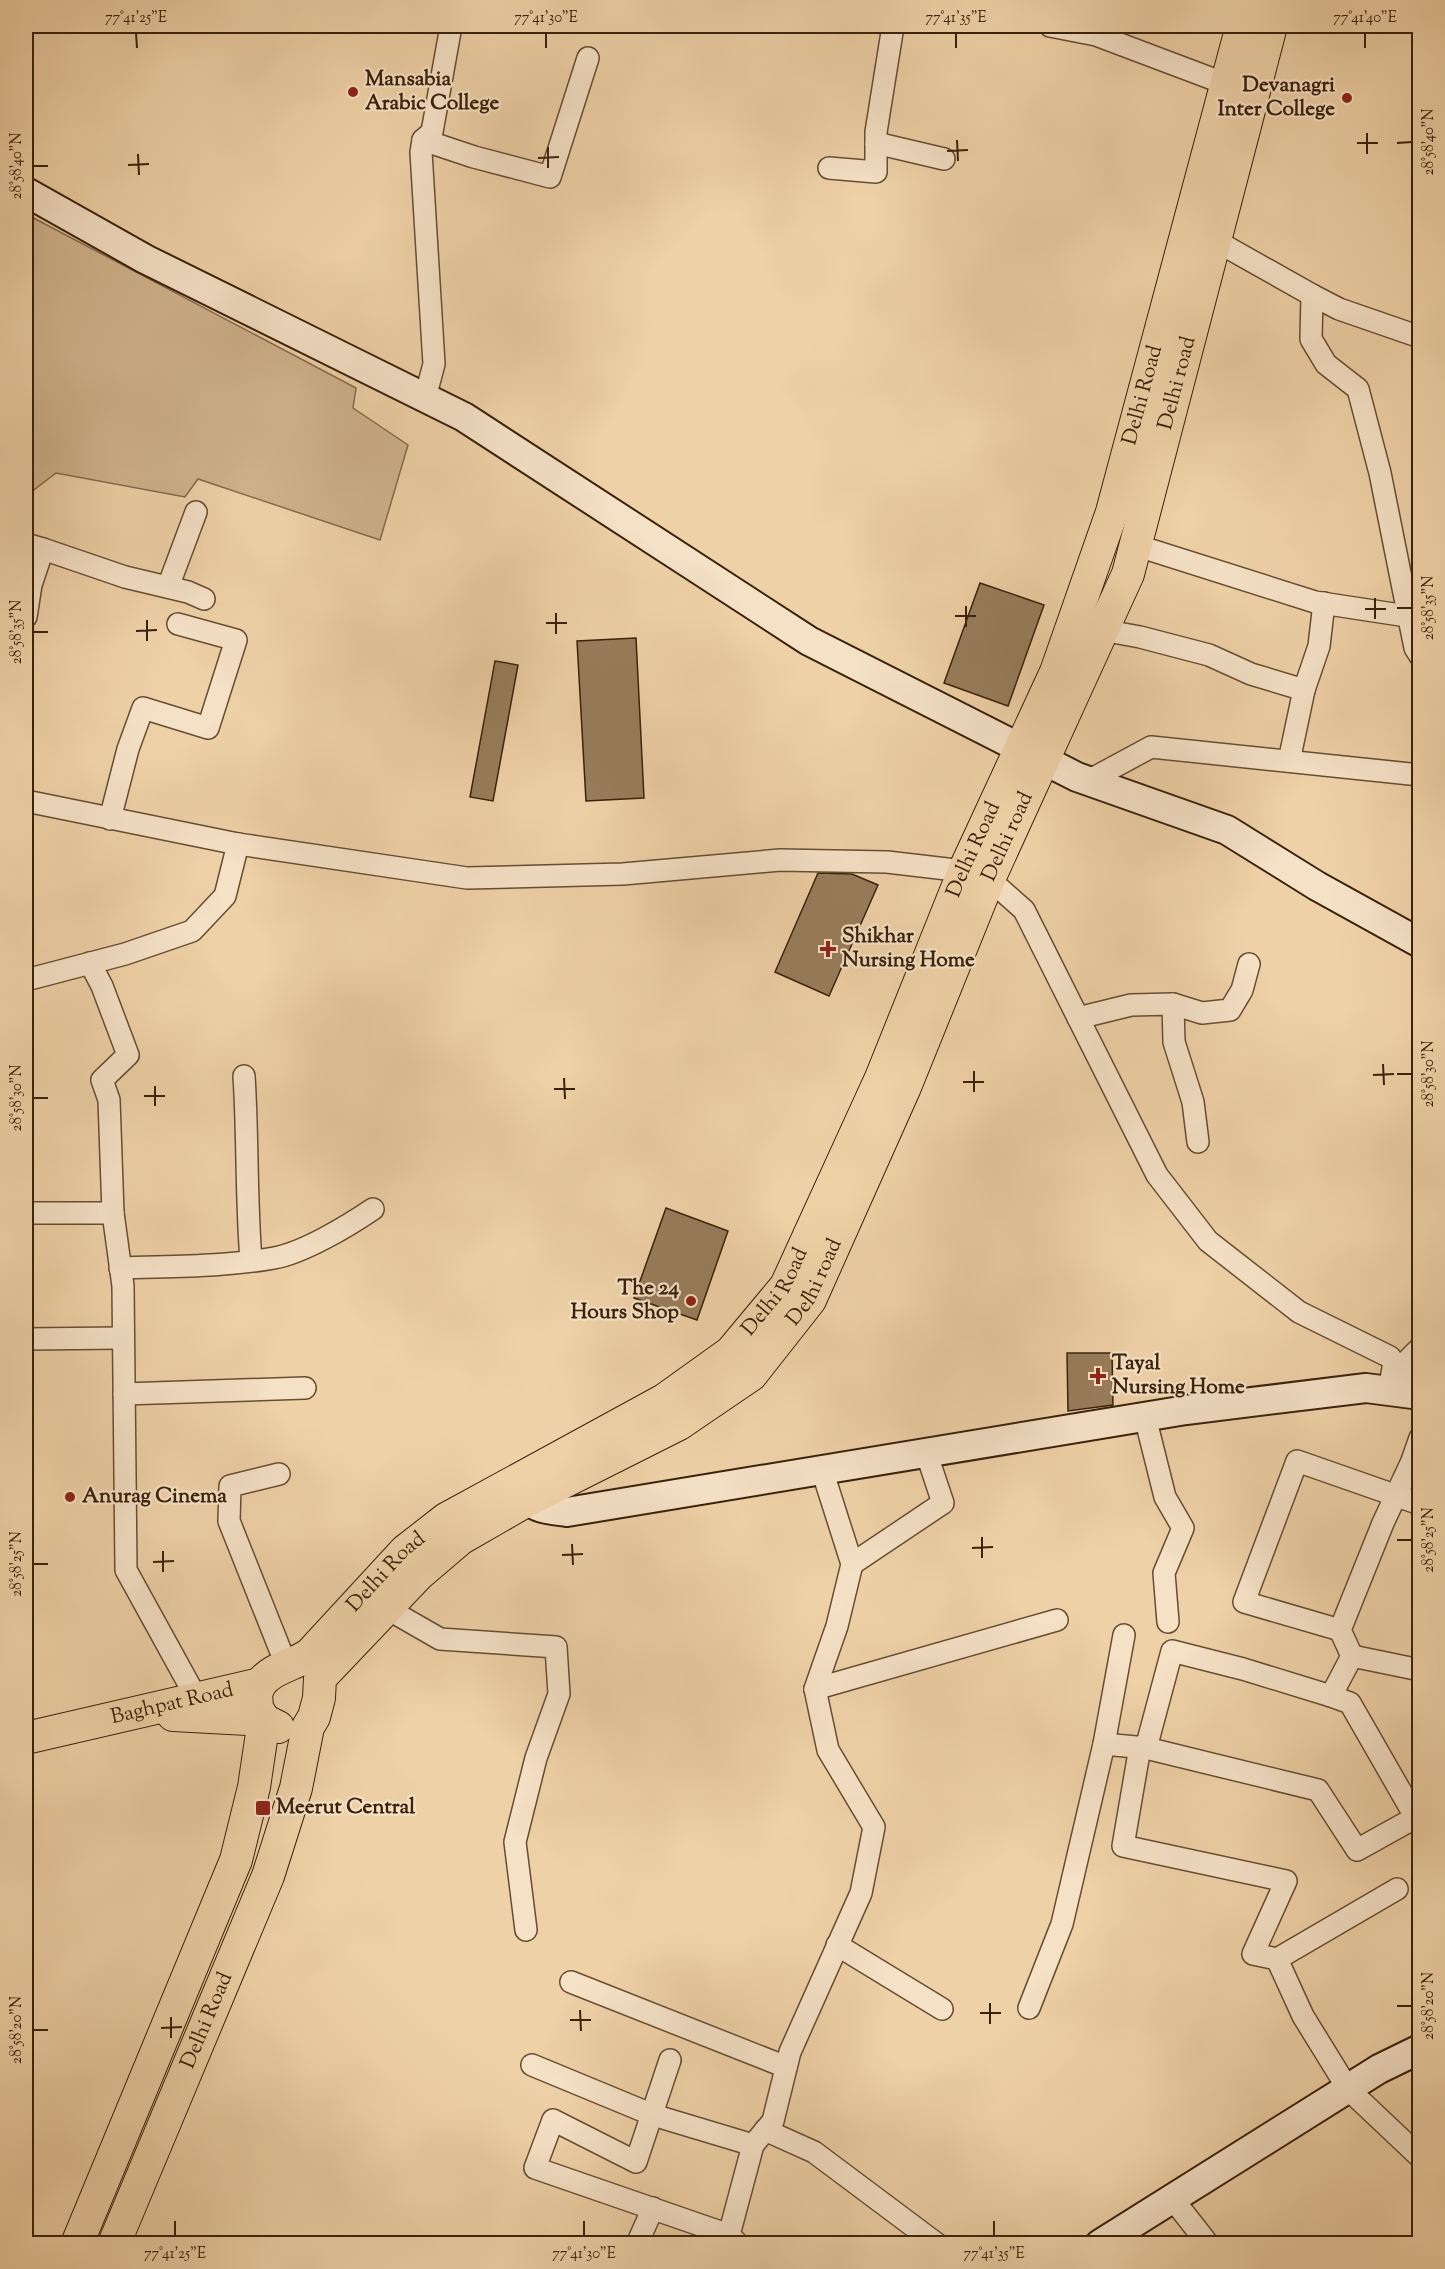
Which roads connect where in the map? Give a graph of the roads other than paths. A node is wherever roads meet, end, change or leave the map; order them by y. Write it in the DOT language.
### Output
graph roads {
  1 [pos="451,26"];
  2 [pos="893,26"];
  3 [pos="1056,26"];
  4 [pos="1242,26"];
  5 [pos="1271,26"];
  6 [pos="588,58"];
  7 [pos="1226,84"];
  8 [pos="423,140"];
  9 [pos="876,143"];
  10 [pos="944,159"];
  11 [pos="830,168"];
  12 [pos="26,192"];
  13 [pos="1216,241"];
  14 [pos="1312,295"];
  15 [pos="1419,337"];
  16 [pos="425,398"];
  17 [pos="196,512"];
  18 [pos="1135,545"];
  19 [pos="34,547"];
  20 [pos="168,587"];
  21 [pos="204,599"];
  22 [pos="1324,603"];
  23 [pos="26,617"];
  24 [pos="1414,617"];
  25 [pos="178,624"];
  26 [pos="1102,630"];
  27 [pos="1419,656"];
  28 [pos="1304,690"];
  29 [pos="1032,755"];
  30 [pos="1289,761"];
  31 [pos="1419,775"];
  32 [pos="1088,781"];
  33 [pos="26,801"];
  34 [pos="110,819"];
  35 [pos="238,844"];
  36 [pos="977,875"];
  37 [pos="1419,943"];
  38 [pos="90,963"];
  39 [pos="1249,964"];
  40 [pos="26,980"];
  41 [pos="1173,1004"];
  42 [pos="1078,1017"];
  43 [pos="244,1076"];
  44 [pos="1198,1142"];
  45 [pos="373,1209"];
  46 [pos="26,1213"];
  47 [pos="113,1214"];
  48 [pos="251,1260"];
  49 [pos="120,1268"];
  50 [pos="123,1338"];
  51 [pos="26,1339"];
  52 [pos="1419,1348"];
  53 [pos="305,1388"];
  54 [pos="1402,1392"];
  55 [pos="124,1394"];
  56 [pos="1145,1417"];
  57 [pos="1419,1438"];
  58 [pos="926,1452"];
  59 [pos="566,1468"];
  60 [pos="822,1470"];
  61 [pos="279,1474"];
  62 [pos="521,1491"];
  63 [pos="1396,1495"];
  64 [pos="1419,1504"];
  65 [pos="605,1506"];
  66 [pos="852,1564"];
  67 [pos="386,1608"];
  68 [pos="1057,1620"];
  69 [pos="1168,1622"];
  70 [pos="1340,1630"];
  71 [pos="1124,1635"];
  72 [pos="1352,1656"];
  73 [pos="298,1660"];
  74 [pos="1419,1671"];
  75 [pos="260,1684"];
  76 [pos="815,1689"];
  77 [pos="1331,1696"];
  78 [pos="197,1699"];
  79 [pos="140,1713"];
  80 [pos="264,1720"];
  81 [pos="308,1726"];
  82 [pos="26,1738"];
  83 [pos="1104,1744"];
  84 [pos="1143,1748"];
  85 [pos="1418,1819"];
  86 [pos="1397,1889"];
  87 [pos="526,1930"];
  88 [pos="837,1945"];
  89 [pos="1277,1959"];
  90 [pos="571,1982"];
  91 [pos="1029,2008"];
  92 [pos="942,2009"];
  93 [pos="1419,2049"];
  94 [pos="670,2060"];
  95 [pos="532,2065"];
  96 [pos="786,2067"];
  97 [pos="1348,2089"];
  98 [pos="653,2115"];
  99 [pos="759,2138"];
  100 [pos="1419,2157"];
  101 [pos="1172,2198"];
  102 [pos="653,2208"];
  103 [pos="734,2239"];
  104 [pos="77,2244"];
  105 [pos="114,2244"];
  106 [pos="637,2244"];
  107 [pos="937,2244"];
  108 [pos="1100,2244"];
  109 [pos="1208,2244"];
  1 -- 8 [label="street"];
  2 -- 9 [label="street"];
  3 -- 7 [label="street"];
  4 -- 7 [label="main road, Delhi Road"];
  5 -- 13 [label="main road, Delhi road"];
  6 -- 8 [label="street"];
  7 -- 29 [label="main road, Delhi Road"];
  8 -- 16 [label="street"];
  9 -- 10 [label="street"];
  9 -- 11 [label="street"];
  12 -- 16 [label="street"];
  13 -- 14 [label="street"];
  13 -- 18 [label="main road, Delhi road"];
  14 -- 15 [label="street"];
  14 -- 24 [label="street"];
  16 -- 29 [label="street"];
  17 -- 20 [label="street"];
  18 -- 22 [label="street"];
  18 -- 26 [label="main road, Delhi road"];
  19 -- 20 [label="street"];
  19 -- 23 [label="street"];
  20 -- 21 [label="street"];
  22 -- 24 [label="street"];
  22 -- 28 [label="street"];
  24 -- 27 [label="street"];
  25 -- 34 [label="street"];
  26 -- 28 [label="street"];
  26 -- 29 [label="main road, Delhi road"];
  28 -- 30 [label="street"];
  29 -- 32 [label="street"];
  29 -- 36 [label="main road, Delhi Road"];
  30 -- 31 [label="street"];
  30 -- 32 [label="street"];
  32 -- 37 [label="street"];
  33 -- 34 [label="street"];
  34 -- 35 [label="street"];
  35 -- 36 [label="street"];
  35 -- 38 [label="street"];
  36 -- 42 [label="street"];
  36 -- 59 [label="main road, Delhi Road"];
  38 -- 40 [label="street"];
  38 -- 47 [label="street"];
  39 -- 41 [label="street"];
  41 -- 42 [label="street"];
  41 -- 44 [label="street"];
  42 -- 54 [label="street"];
  43 -- 48 [label="street"];
  45 -- 48 [label="street"];
  46 -- 47 [label="street"];
  47 -- 49 [label="street"];
  48 -- 49 [label="street"];
  49 -- 50 [label="street"];
  50 -- 51 [label="street"];
  50 -- 55 [label="street"];
  52 -- 54 [label="street"];
  53 -- 55 [label="street"];
  54 -- 56 [label="street"];
  55 -- 78 [label="street"];
  56 -- 58 [label="street"];
  56 -- 69 [label="street"];
  57 -- 63 [label="street"];
  58 -- 60 [label="street"];
  58 -- 66 [label="street"];
  59 -- 62 [label="main road, Delhi Road"];
  59 -- 65 [label="street"];
  60 -- 65 [label="street"];
  60 -- 66 [label="street"];
  61 -- 73 [label="street"];
  62 -- 65 [label="street"];
  62 -- 67 [label="main road, Delhi Road"];
  62 -- 73 [label="main road, Delhi Road"];
  63 -- 64 [label="street"];
  63 -- 70 [label="street"];
  63 -- 70 [label="street"];
  66 -- 76 [label="street"];
  67 -- 81 [label="main road, Delhi Road"];
  67 -- 87 [label="street"];
  68 -- 76 [label="street"];
  70 -- 72 [label="street"];
  71 -- 83 [label="street"];
  72 -- 74 [label="street"];
  72 -- 77 [label="street"];
  73 -- 75 [label="main road, Baghpat Road"];
  75 -- 78 [label="main road, Baghpat Road"];
  75 -- 80 [label="main road, Delhi Road"];
  76 -- 88 [label="street"];
  77 -- 84 [label="street"];
  77 -- 85 [label="street"];
  78 -- 79 [label="main road, Baghpat Road"];
  79 -- 80 [label="main road"];
  79 -- 82 [label="main road, Baghpat Road"];
  80 -- 81 [label="main road"];
  80 -- 104 [label="main road, Delhi Road"];
  81 -- 105 [label="main road, Delhi Road"];
  83 -- 84 [label="street"];
  83 -- 91 [label="street"];
  84 -- 85 [label="street"];
  84 -- 89 [label="street"];
  86 -- 89 [label="street"];
  88 -- 92 [label="street"];
  88 -- 96 [label="street"];
  89 -- 97 [label="street"];
  90 -- 96 [label="street"];
  93 -- 97 [label="street"];
  94 -- 98 [label="street"];
  95 -- 98 [label="street"];
  96 -- 99 [label="street"];
  97 -- 100 [label="street"];
  97 -- 101 [label="street"];
  98 -- 99 [label="street"];
  98 -- 102 [label="street"];
  99 -- 103 [label="street"];
  99 -- 107 [label="street"];
  101 -- 108 [label="street"];
  101 -- 109 [label="street"];
  102 -- 103 [label="street"];
  102 -- 106 [label="street"];
}
